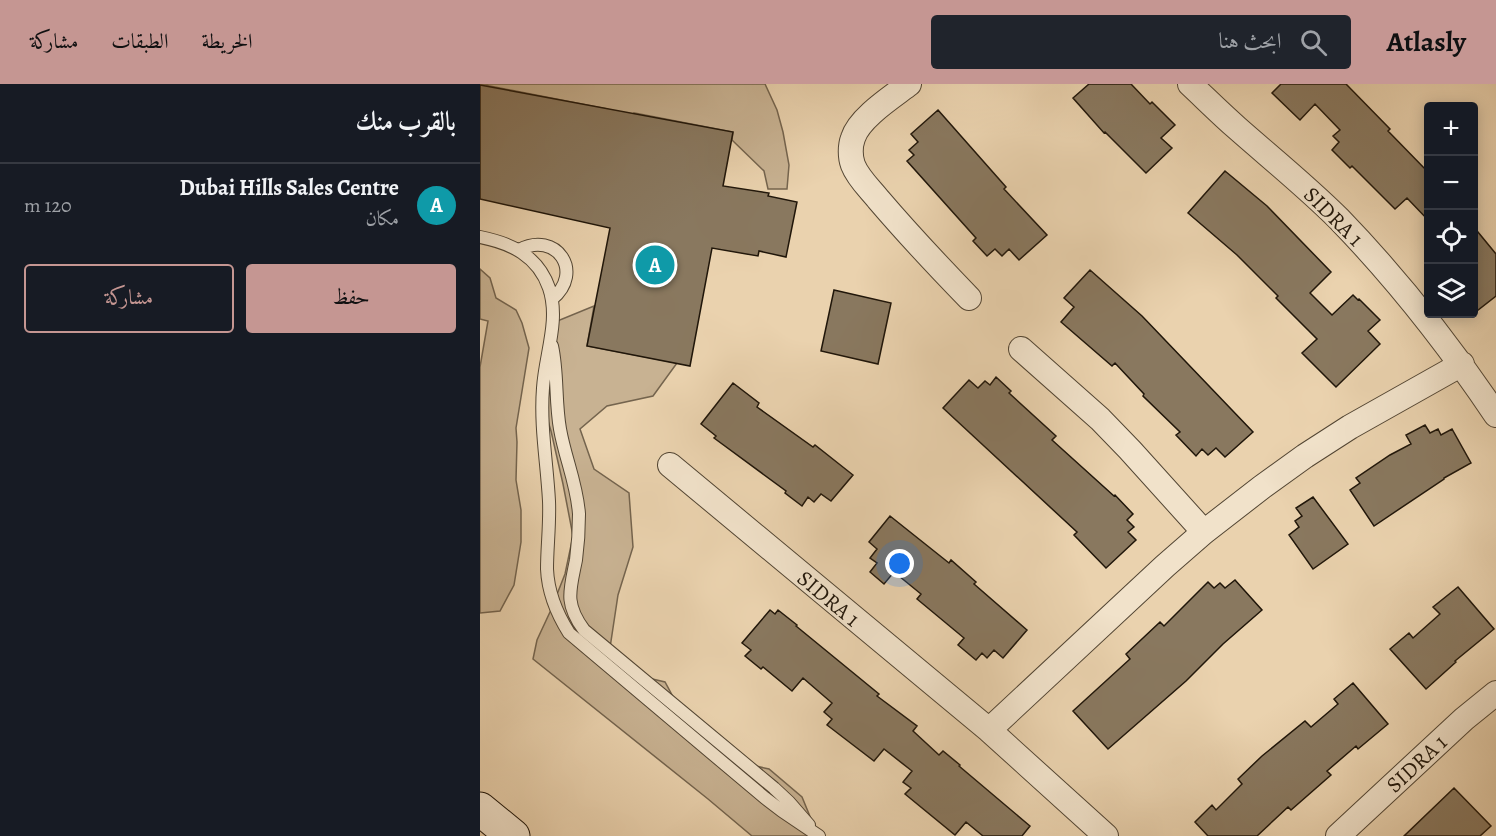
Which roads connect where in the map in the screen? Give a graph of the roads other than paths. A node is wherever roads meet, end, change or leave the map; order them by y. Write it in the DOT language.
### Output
graph roads {
  1 [pos="909,84"];
  2 [pos="1190,84"];
  3 [pos="480,237"];
  4 [pos="519,250"];
  5 [pos="969,298"];
  6 [pos="552,299"];
  7 [pos="550,339"];
  8 [pos="1021,349"];
  9 [pos="1462,364"];
  10 [pos="1496,415"];
  11 [pos="670,465"];
  12 [pos="1204,532"];
  13 [pos="1496,693"];
  14 [pos="989,730"];
  15 [pos="480,809"];
  16 [pos="818,835"];
  17 [pos="513,836"];
  18 [pos="1106,836"];
  19 [pos="1338,836"];
  1 -- 5 [label="street"];
  2 -- 9 [label="street, SIDRA 1"];
  3 -- 4 [label="lane"];
  4 -- 6 [label="lane"];
  4 -- 6 [label="lane"];
  6 -- 7 [label="lane"];
  7 -- 16 [label="lane"];
  7 -- 16 [label="lane"];
  8 -- 12 [label="street"];
  9 -- 10 [label="street, SIDRA 1"];
  9 -- 12 [label="street"];
  11 -- 14 [label="street, SIDRA 1"];
  12 -- 14 [label="street"];
  13 -- 19 [label="street, SIDRA 1"];
  14 -- 18 [label="street, SIDRA 1"];
  15 -- 17 [label="main road"];
}
